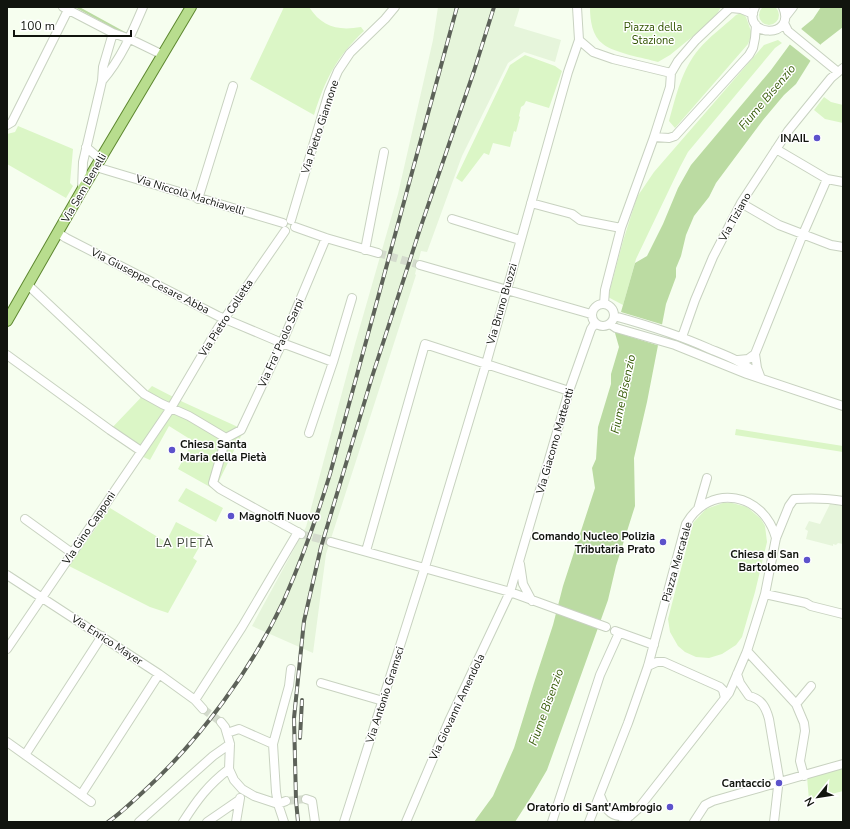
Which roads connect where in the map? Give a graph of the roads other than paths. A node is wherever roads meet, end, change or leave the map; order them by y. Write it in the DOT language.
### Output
graph roads {
  1 [pos="143,7"];
  2 [pos="191,7"];
  3 [pos="395,7"];
  4 [pos="577,7"];
  5 [pos="783,7"];
  6 [pos="794,7"];
  7 [pos="66,8"];
  8 [pos="731,8"];
  9 [pos="754,11"];
  10 [pos="782,23"];
  11 [pos="756,25"];
  12 [pos="113,33"];
  13 [pos="130,39"];
  14 [pos="579,40"];
  15 [pos="812,50"];
  16 [pos="163,55"];
  17 [pos="843,64"];
  18 [pos="840,70"];
  19 [pos="671,73"];
  20 [pos="102,81"];
  21 [pos="233,86"];
  22 [pos="7,125"];
  23 [pos="654,137"];
  24 [pos="86,147"];
  25 [pos="776,149"];
  26 [pos="384,152"];
  27 [pos="98,164"];
  28 [pos="827,179"];
  29 [pos="843,182"];
  30 [pos="82,190"];
  31 [pos="198,199"];
  32 [pos="531,203"];
  33 [pos="741,203"];
  34 [pos="452,219"];
  35 [pos="288,225"];
  36 [pos="621,228"];
  37 [pos="58,233"];
  38 [pos="803,234"];
  39 [pos="326,238"];
  40 [pos="520,240"];
  41 [pos="843,247"];
  42 [pos="365,250"];
  43 [pos="378,253"];
  44 [pos="420,265"];
  45 [pos="28,285"];
  46 [pos="506,290"];
  47 [pos="352,298"];
  48 [pos="604,304"];
  49 [pos="591,314"];
  50 [pos="617,316"];
  51 [pos="225,318"];
  52 [pos="7,321"];
  53 [pos="595,323"];
  54 [pos="613,326"];
  55 [pos="682,337"];
  56 [pos="282,343"];
  57 [pos="755,354"];
  58 [pos="7,355"];
  59 [pos="738,360"];
  60 [pos="333,362"];
  61 [pos="486,364"];
  62 [pos="760,377"];
  63 [pos="569,391"];
  64 [pos="843,406"];
  65 [pos="171,408"];
  66 [pos="309,433"];
  67 [pos="226,438"];
  68 [pos="141,451"];
  69 [pos="707,478"];
  70 [pos="843,501"];
  71 [pos="698,509"];
  72 [pos="25,519"];
  73 [pos="776,538"];
  74 [pos="331,542"];
  75 [pos="366,551"];
  76 [pos="72,553"];
  77 [pos="520,561"];
  78 [pos="425,567"];
  79 [pos="7,574"];
  80 [pos="510,592"];
  81 [pos="768,594"];
  82 [pos="42,598"];
  83 [pos="532,601"];
  84 [pos="843,614"];
  85 [pos="606,627"];
  86 [pos="102,636"];
  87 [pos="654,645"];
  88 [pos="7,649"];
  89 [pos="747,651"];
  90 [pos="648,666"];
  91 [pos="291,669"];
  92 [pos="159,674"];
  93 [pos="736,674"];
  94 [pos="322,683"];
  95 [pos="811,686"];
  96 [pos="725,698"];
  97 [pos="195,700"];
  98 [pos="383,702"];
  99 [pos="796,704"];
  100 [pos="203,709"];
  101 [pos="221,722"];
  102 [pos="227,733"];
  103 [pos="7,742"];
  104 [pos="230,744"];
  105 [pos="274,744"];
  106 [pos="25,755"];
  107 [pos="843,764"];
  108 [pos="230,769"];
  109 [pos="804,776"];
  110 [pos="778,783"];
  111 [pos="242,789"];
  112 [pos="81,795"];
  113 [pos="600,795"];
  114 [pos="239,800"];
  115 [pos="306,800"];
  116 [pos="91,802"];
  117 [pos="282,803"];
  118 [pos="631,816"];
  119 [pos="139,822"];
  120 [pos="183,822"];
  121 [pos="207,822"];
  122 [pos="236,822"];
  123 [pos="284,822"];
  124 [pos="315,822"];
  125 [pos="344,822"];
  126 [pos="406,822"];
  127 [pos="552,822"];
  128 [pos="589,822"];
  129 [pos="623,822"];
  130 [pos="694,822"];
  131 [pos="774,822"];
  1 -- 13 [label="street"];
  2 -- 16 [label="main road, Via Sem Benelli"];
  3 -- 35 [label="street, Via Pietro Giannone"];
  4 -- 14 [label="street"];
  5 -- 10 [label="street"];
  6 -- 10 [label="street"];
  7 -- 12 [label="street"];
  7 -- 22 [label="street"];
  8 -- 9 [label="street"];
  8 -- 19 [label="street"];
  9 -- 11 [label="street"];
  10 -- 11 [label="street"];
  10 -- 15 [label="street"];
  11 -- 23 [label="street"];
  12 -- 13 [label="street"];
  12 -- 20 [label="street"];
  13 -- 16 [label="street"];
  13 -- 20 [label="street"];
  14 -- 19 [label="street"];
  14 -- 32 [label="street, Via Bruno Buozzi"];
  15 -- 17 [label="street"];
  15 -- 18 [label="street"];
  16 -- 27 [label="main road, Via Sem Benelli"];
  18 -- 25 [label="street, Via Tiziano"];
  19 -- 23 [label="street"];
  20 -- 24 [label="street"];
  21 -- 31 [label="street"];
  23 -- 36 [label="street"];
  24 -- 27 [label="street"];
  24 -- 30 [label="street"];
  25 -- 28 [label="street"];
  25 -- 33 [label="street, Via Tiziano"];
  26 -- 42 [label="street"];
  27 -- 30 [label="main road, Via Sem Benelli"];
  27 -- 31 [label="street, Via Niccolò Machiavelli"];
  28 -- 29 [label="street"];
  28 -- 38 [label="street"];
  30 -- 37 [label="main road, Via Sem Benelli"];
  31 -- 35 [label="street, Via Niccolò Machiavelli"];
  32 -- 36 [label="street"];
  32 -- 40 [label="street, Via Bruno Buozzi"];
  33 -- 38 [label="street"];
  33 -- 55 [label="street, Via Tiziano"];
  34 -- 40 [label="street"];
  35 -- 39 [label="street, Via Niccolò Machiavelli"];
  35 -- 51 [label="street, Via Pietro Colletta"];
  36 -- 48 [label="street"];
  37 -- 45 [label="main road, Via Sem Benelli"];
  37 -- 51 [label="street, Via Giuseppe Cesare Abba"];
  38 -- 41 [label="street"];
  38 -- 57 [label="street"];
  39 -- 42 [label="street, Via Niccolò Machiavelli"];
  39 -- 56 [label="street, Via Fra' Paolo Sarpi"];
  40 -- 46 [label="street, Via Bruno Buozzi"];
  42 -- 43 [label="street, Via Niccolò Machiavelli"];
  44 -- 46 [label="street"];
  45 -- 52 [label="main road, Via Sem Benelli"];
  45 -- 65 [label="street"];
  46 -- 49 [label="street"];
  46 -- 61 [label="street, Via Bruno Buozzi"];
  47 -- 60 [label="street"];
  48 -- 49 [label="street"];
  48 -- 50 [label="street"];
  49 -- 53 [label="street"];
  50 -- 54 [label="street"];
  50 -- 55 [label="street"];
  51 -- 56 [label="street, Via Giuseppe Cesare Abba"];
  51 -- 65 [label="street, Via Pietro Colletta"];
  53 -- 54 [label="street"];
  53 -- 63 [label="street, Via Giacomo Matteotti"];
  54 -- 62 [label="street"];
  55 -- 59 [label="street"];
  56 -- 60 [label="street, Via Giuseppe Cesare Abba"];
  56 -- 67 [label="street, Via Fra' Paolo Sarpi"];
  57 -- 59 [label="street"];
  57 -- 62 [label="street"];
  58 -- 68 [label="street"];
  59 -- 62 [label="street"];
  60 -- 66 [label="street"];
  61 -- 63 [label="street"];
  61 -- 75 [label="street"];
  61 -- 78 [label="street, Via Bruno Buozzi"];
  62 -- 64 [label="street"];
  63 -- 77 [label="street, Via Giacomo Matteotti"];
  65 -- 67 [label="street"];
  65 -- 68 [label="street, Via Gino Capponi"];
  67 -- 97 [label="street"];
  68 -- 76 [label="street, Via Gino Capponi"];
  69 -- 71 [label="street"];
  70 -- 73 [label="street"];
  71 -- 73 [label="street, Piazza Mercatale"];
  71 -- 87 [label="street, Piazza Mercatale"];
  72 -- 76 [label="street"];
  73 -- 81 [label="street"];
  74 -- 75 [label="street"];
  75 -- 78 [label="street"];
  76 -- 82 [label="street, Via Gino Capponi"];
  77 -- 80 [label="street, Via Giacomo Matteotti"];
  77 -- 83 [label="street, Via Giacomo Matteotti"];
  78 -- 80 [label="street"];
  78 -- 98 [label="street, Via Antonio Gramsci"];
  79 -- 82 [label="street, Via Enrico Mayer"];
  80 -- 83 [label="street"];
  80 -- 126 [label="street, Via Giovanni Amendola"];
  81 -- 84 [label="street"];
  81 -- 89 [label="street"];
  82 -- 86 [label="street, Via Enrico Mayer"];
  82 -- 88 [label="street, Via Gino Capponi"];
  83 -- 85 [label="street"];
  86 -- 92 [label="street, Via Enrico Mayer"];
  86 -- 106 [label="street"];
  87 -- 90 [label="street, Piazza Mercatale"];
  87 -- 127 [label="street"];
  89 -- 93 [label="street"];
  89 -- 99 [label="street"];
  90 -- 96 [label="street"];
  90 -- 113 [label="street, Piazza Mercatale"];
  91 -- 105 [label="street"];
  92 -- 97 [label="street, Via Enrico Mayer"];
  92 -- 112 [label="street"];
  93 -- 96 [label="street"];
  93 -- 110 [label="street"];
  94 -- 98 [label="street"];
  95 -- 99 [label="street"];
  96 -- 118 [label="street"];
  97 -- 100 [label="street, Via Enrico Mayer"];
  98 -- 125 [label="street, Via Antonio Gramsci"];
  99 -- 109 [label="street"];
  101 -- 102 [label="street"];
  102 -- 104 [label="street"];
  102 -- 105 [label="street"];
  103 -- 106 [label="street"];
  104 -- 108 [label="street"];
  104 -- 119 [label="street"];
  105 -- 117 [label="street"];
  106 -- 112 [label="street"];
  107 -- 109 [label="street"];
  108 -- 111 [label="street"];
  108 -- 120 [label="street"];
  109 -- 110 [label="street"];
  110 -- 130 [label="street"];
  110 -- 131 [label="street"];
  111 -- 114 [label="street"];
  111 -- 117 [label="street"];
  112 -- 116 [label="street"];
  113 -- 118 [label="street"];
  113 -- 128 [label="street, Piazza Mercatale"];
  114 -- 121 [label="street"];
  114 -- 122 [label="street"];
  115 -- 124 [label="street"];
  117 -- 123 [label="street"];
  118 -- 129 [label="street"];
}
